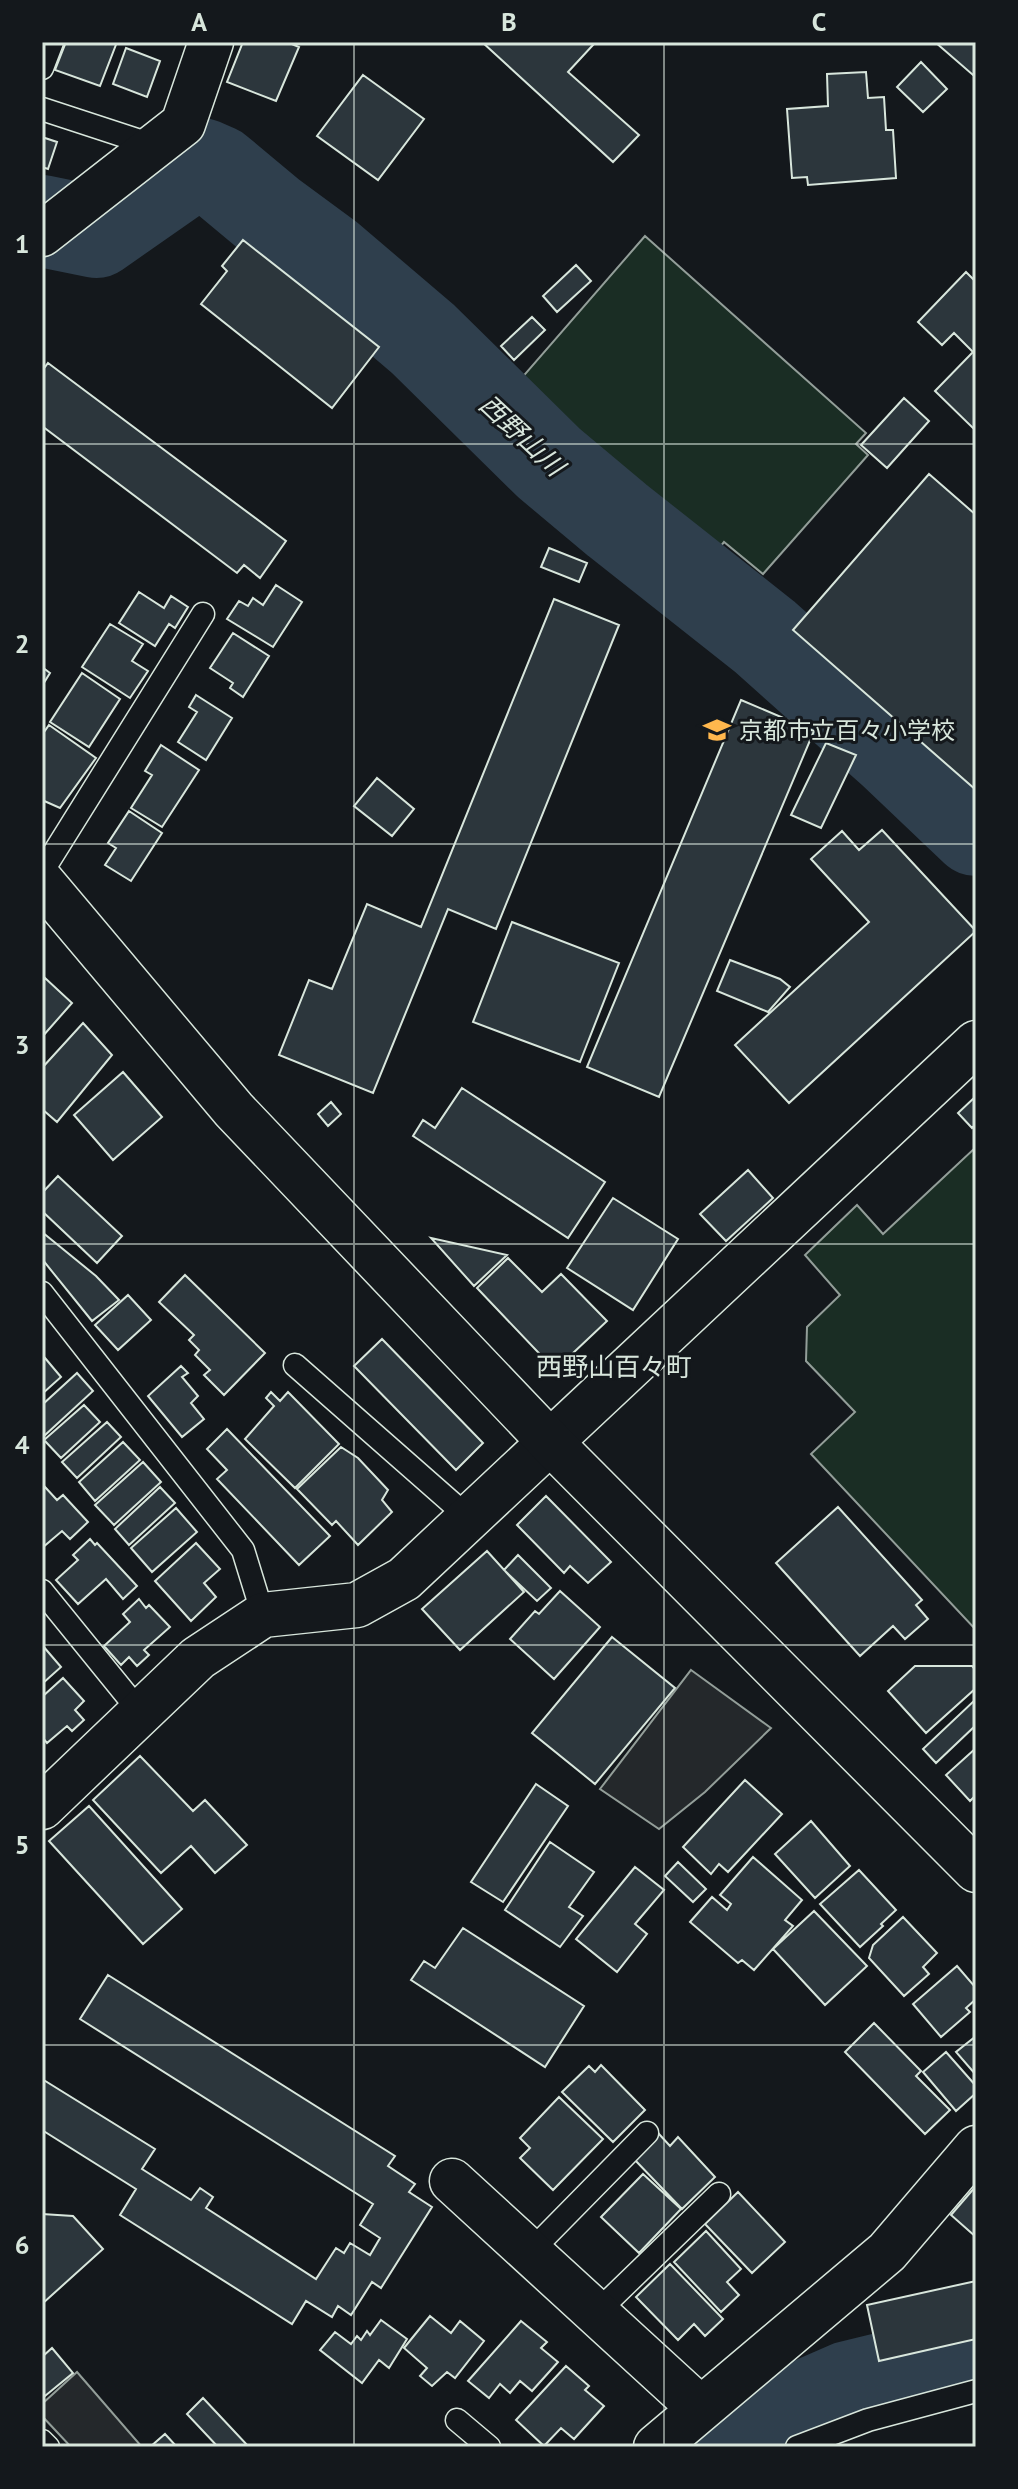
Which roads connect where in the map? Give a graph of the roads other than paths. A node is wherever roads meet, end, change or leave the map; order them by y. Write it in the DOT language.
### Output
graph roads {
  1 [pos="52,42"];
  2 [pos="211,42"];
  3 [pos="42,68"];
  4 [pos="42,109"];
  5 [pos="155,146"];
  6 [pos="42,234"];
  7 [pos="203,614"];
  8 [pos="42,872"];
  9 [pos="42,882"];
  10 [pos="976,1043"];
  11 [pos="42,1293"];
  12 [pos="295,1365"];
  13 [pos="550,1442"];
  14 [pos="469,1518"];
  15 [pos="42,1591"];
  16 [pos="263,1615"];
  17 [pos="141,1713"];
  18 [pos="47,1792"];
  19 [pos="976,1870"];
  20 [pos="647,2133"];
  21 [pos="976,2148"];
  22 [pos="452,2181"];
  23 [pos="719,2194"];
  24 [pos="530,2252"];
  25 [pos="596,2313"];
  26 [pos="976,2391"];
  27 [pos="701,2409"];
  28 [pos="457,2420"];
  29 [pos="42,2441"];
  30 [pos="48,2447"];
  31 [pos="489,2447"];
  32 [pos="656,2447"];
  33 [pos="797,2447"];
  1 -- 3 [label="lane"];
  2 -- 5 [label="street"];
  4 -- 5 [label="lane"];
  5 -- 6 [label="street"];
  7 -- 8 [label="lane"];
  9 -- 13 [label="street"];
  10 -- 13 [label="street"];
  11 -- 16 [label="lane"];
  12 -- 14 [label="lane"];
  13 -- 14 [label="street"];
  13 -- 19 [label="street"];
  14 -- 16 [label="street"];
  15 -- 17 [label="lane"];
  16 -- 17 [label="street"];
  17 -- 18 [label="street"];
  20 -- 24 [label="lane"];
  21 -- 27 [label="street"];
  22 -- 24 [label="street"];
  23 -- 25 [label="lane"];
  24 -- 25 [label="street"];
  25 -- 27 [label="street"];
  26 -- 33 [label="lane"];
  27 -- 32 [label="street"];
  28 -- 31 [label="lane"];
  29 -- 30 [label="lane"];
}
